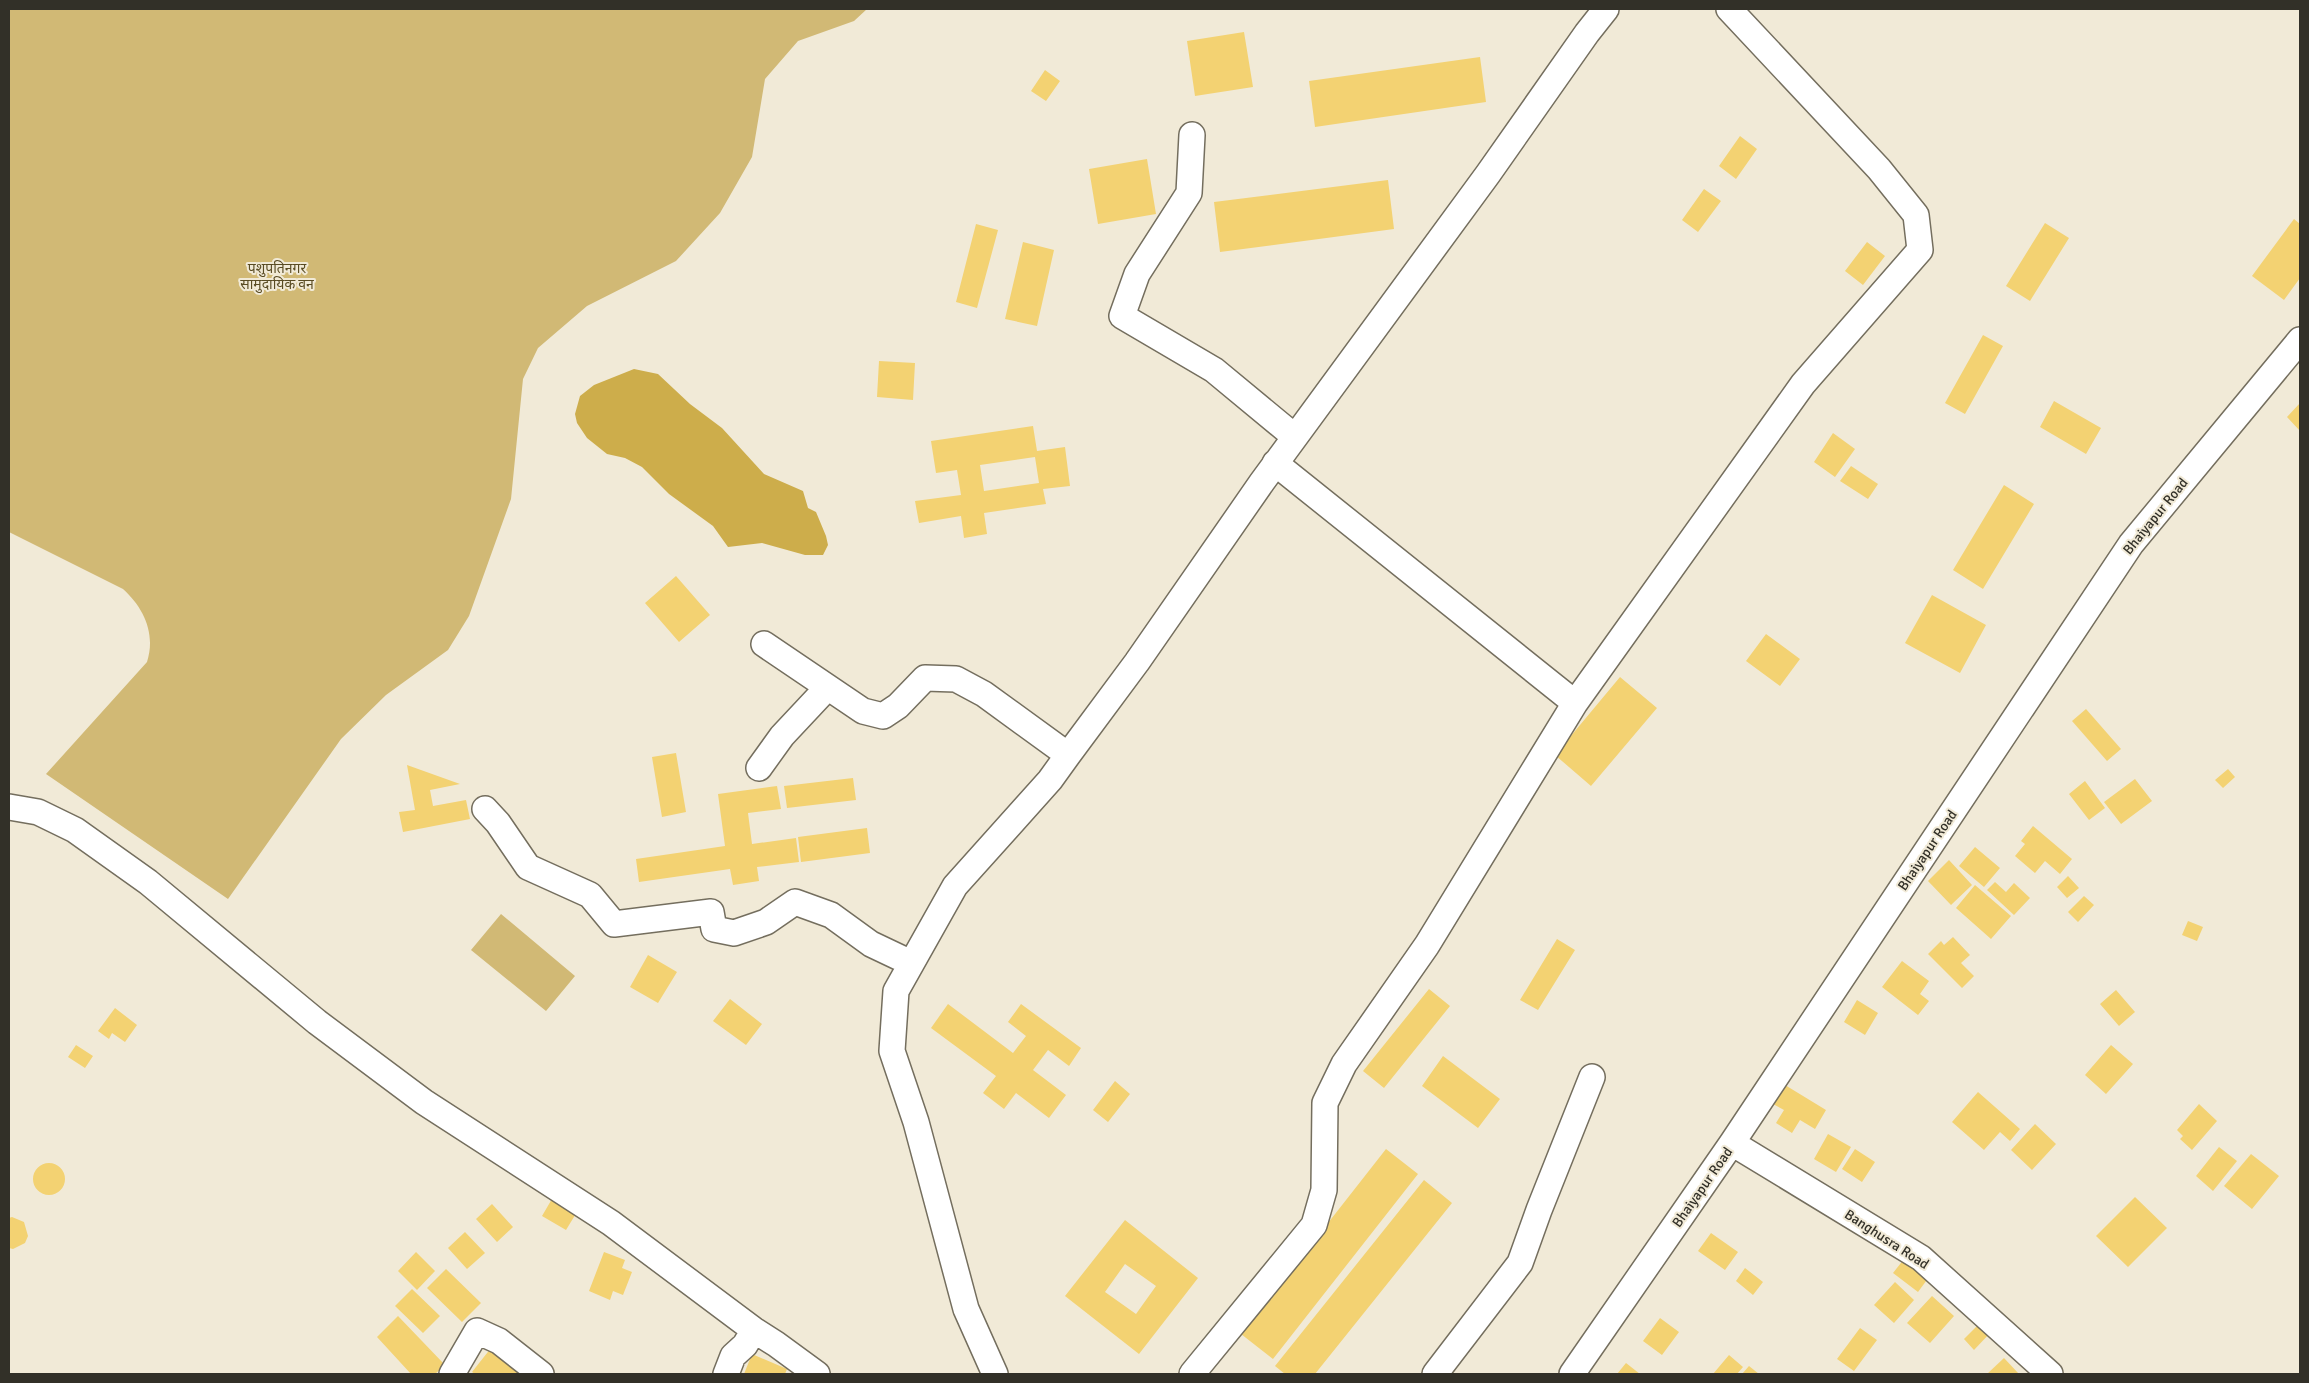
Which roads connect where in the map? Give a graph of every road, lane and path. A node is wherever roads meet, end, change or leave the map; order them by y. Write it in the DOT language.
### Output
graph roads {
  1 [pos="1606,9"];
  2 [pos="1730,9"];
  3 [pos="1192,135"];
  4 [pos="2300,340"];
  5 [pos="1295,437"];
  6 [pos="1276,463"];
  7 [pos="764,644"];
  8 [pos="827,688"];
  9 [pos="1575,704"];
  10 [pos="1068,755"];
  11 [pos="759,768"];
  12 [pos="9,807"];
  13 [pos="485,809"];
  14 [pos="911,963"];
  15 [pos="1592,1077"];
  16 [pos="1732,1143"];
  17 [pos="754,1330"];
  18 [pos="452,1374"];
  19 [pos="542,1374"];
  20 [pos="726,1374"];
  21 [pos="817,1374"];
  22 [pos="995,1374"];
  23 [pos="1192,1374"];
  24 [pos="1435,1374"];
  25 [pos="1572,1374"];
  26 [pos="2050,1374"];
  1 -- 5 [label="street"];
  2 -- 9 [label="street"];
  3 -- 5 [label="street"];
  4 -- 16 [label="street, Bhaiyapur Road"];
  5 -- 6 [label="street"];
  6 -- 9 [label="street"];
  6 -- 10 [label="street"];
  7 -- 8 [label="street"];
  8 -- 10 [label="street"];
  8 -- 11 [label="street"];
  9 -- 23 [label="street"];
  10 -- 14 [label="street"];
  12 -- 17 [label="street"];
  13 -- 14 [label="street"];
  14 -- 22 [label="street"];
  15 -- 24 [label="street"];
  16 -- 25 [label="street, Bhaiyapur Road"];
  16 -- 26 [label="street, Banghusra Road"];
  17 -- 20 [label="street"];
  17 -- 21 [label="street"];
  18 -- 19 [label="street"];
}
